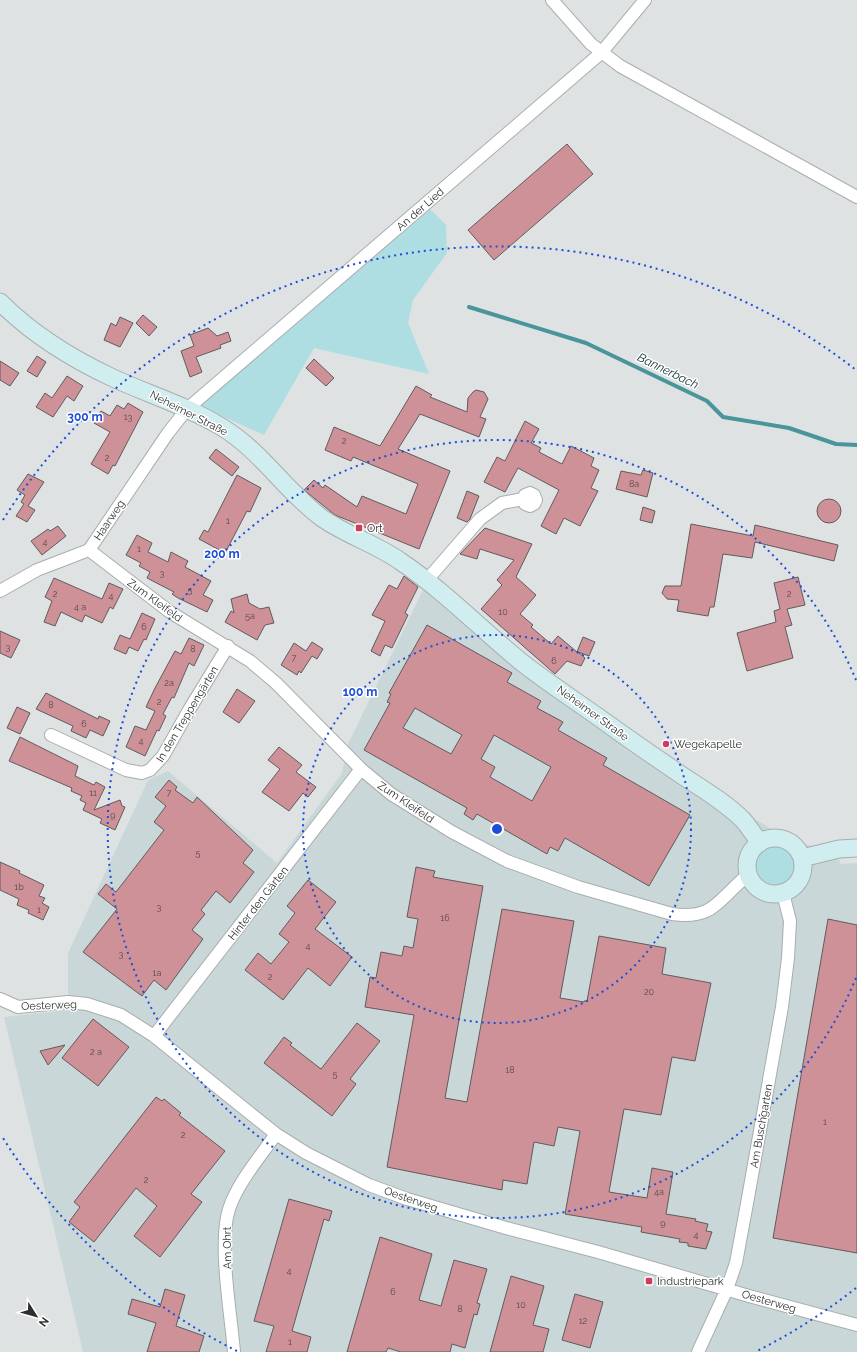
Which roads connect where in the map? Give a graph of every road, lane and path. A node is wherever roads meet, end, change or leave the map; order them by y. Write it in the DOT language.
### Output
graph roads {
  1 [pos="552,0"];
  2 [pos="645,0"];
  3 [pos="601,53"];
  4 [pos="857,197"];
  5 [pos="0,302"];
  6 [pos="187,409"];
  7 [pos="523,499"];
  8 [pos="89,550"];
  9 [pos="426,580"];
  10 [pos="0,591"];
  11 [pos="228,646"];
  12 [pos="51,735"];
  13 [pos="361,769"];
  14 [pos="760,843"];
  15 [pos="857,848"];
  16 [pos="802,858"];
  17 [pos="748,875"];
  18 [pos="783,893"];
  19 [pos="2,1005"];
  20 [pos="154,1036"];
  21 [pos="276,1134"];
  22 [pos="727,1289"];
  23 [pos="857,1325"];
  24 [pos="234,1352"];
  25 [pos="698,1352"];
  1 -- 3 [label="street"];
  2 -- 3 [label="street, An der Lied"];
  3 -- 4 [label="street"];
  3 -- 6 [label="street, An der Lied"];
  5 -- 6 [label="main road, Neheimer Straße"];
  6 -- 8 [label="street, Haarweg"];
  6 -- 9 [label="main road, Neheimer Straße"];
  7 -- 9 [label="street"];
  8 -- 10 [label="street, Haarweg"];
  8 -- 11 [label="street, Zum Kleifeld"];
  9 -- 14 [label="main road, Neheimer Straße"];
  11 -- 12 [label="street, In den Treppengärten"];
  11 -- 13 [label="street, Zum Kleifeld"];
  13 -- 17 [label="street, Zum Kleifeld"];
  13 -- 20 [label="street, Hinter den Gärten"];
  14 -- 16 [label="main road"];
  14 -- 17 [label="main road"];
  15 -- 16 [label="main road"];
  16 -- 18 [label="main road"];
  17 -- 18 [label="main road"];
  18 -- 22 [label="street, Am Buschgarten"];
  19 -- 20 [label="street, Oesterweg"];
  20 -- 21 [label="street, Oesterweg"];
  21 -- 22 [label="street, Oesterweg"];
  21 -- 24 [label="street, Am Ohrt"];
  22 -- 23 [label="street, Oesterweg"];
  22 -- 25 [label="street, Am Buschgarten"];
}
